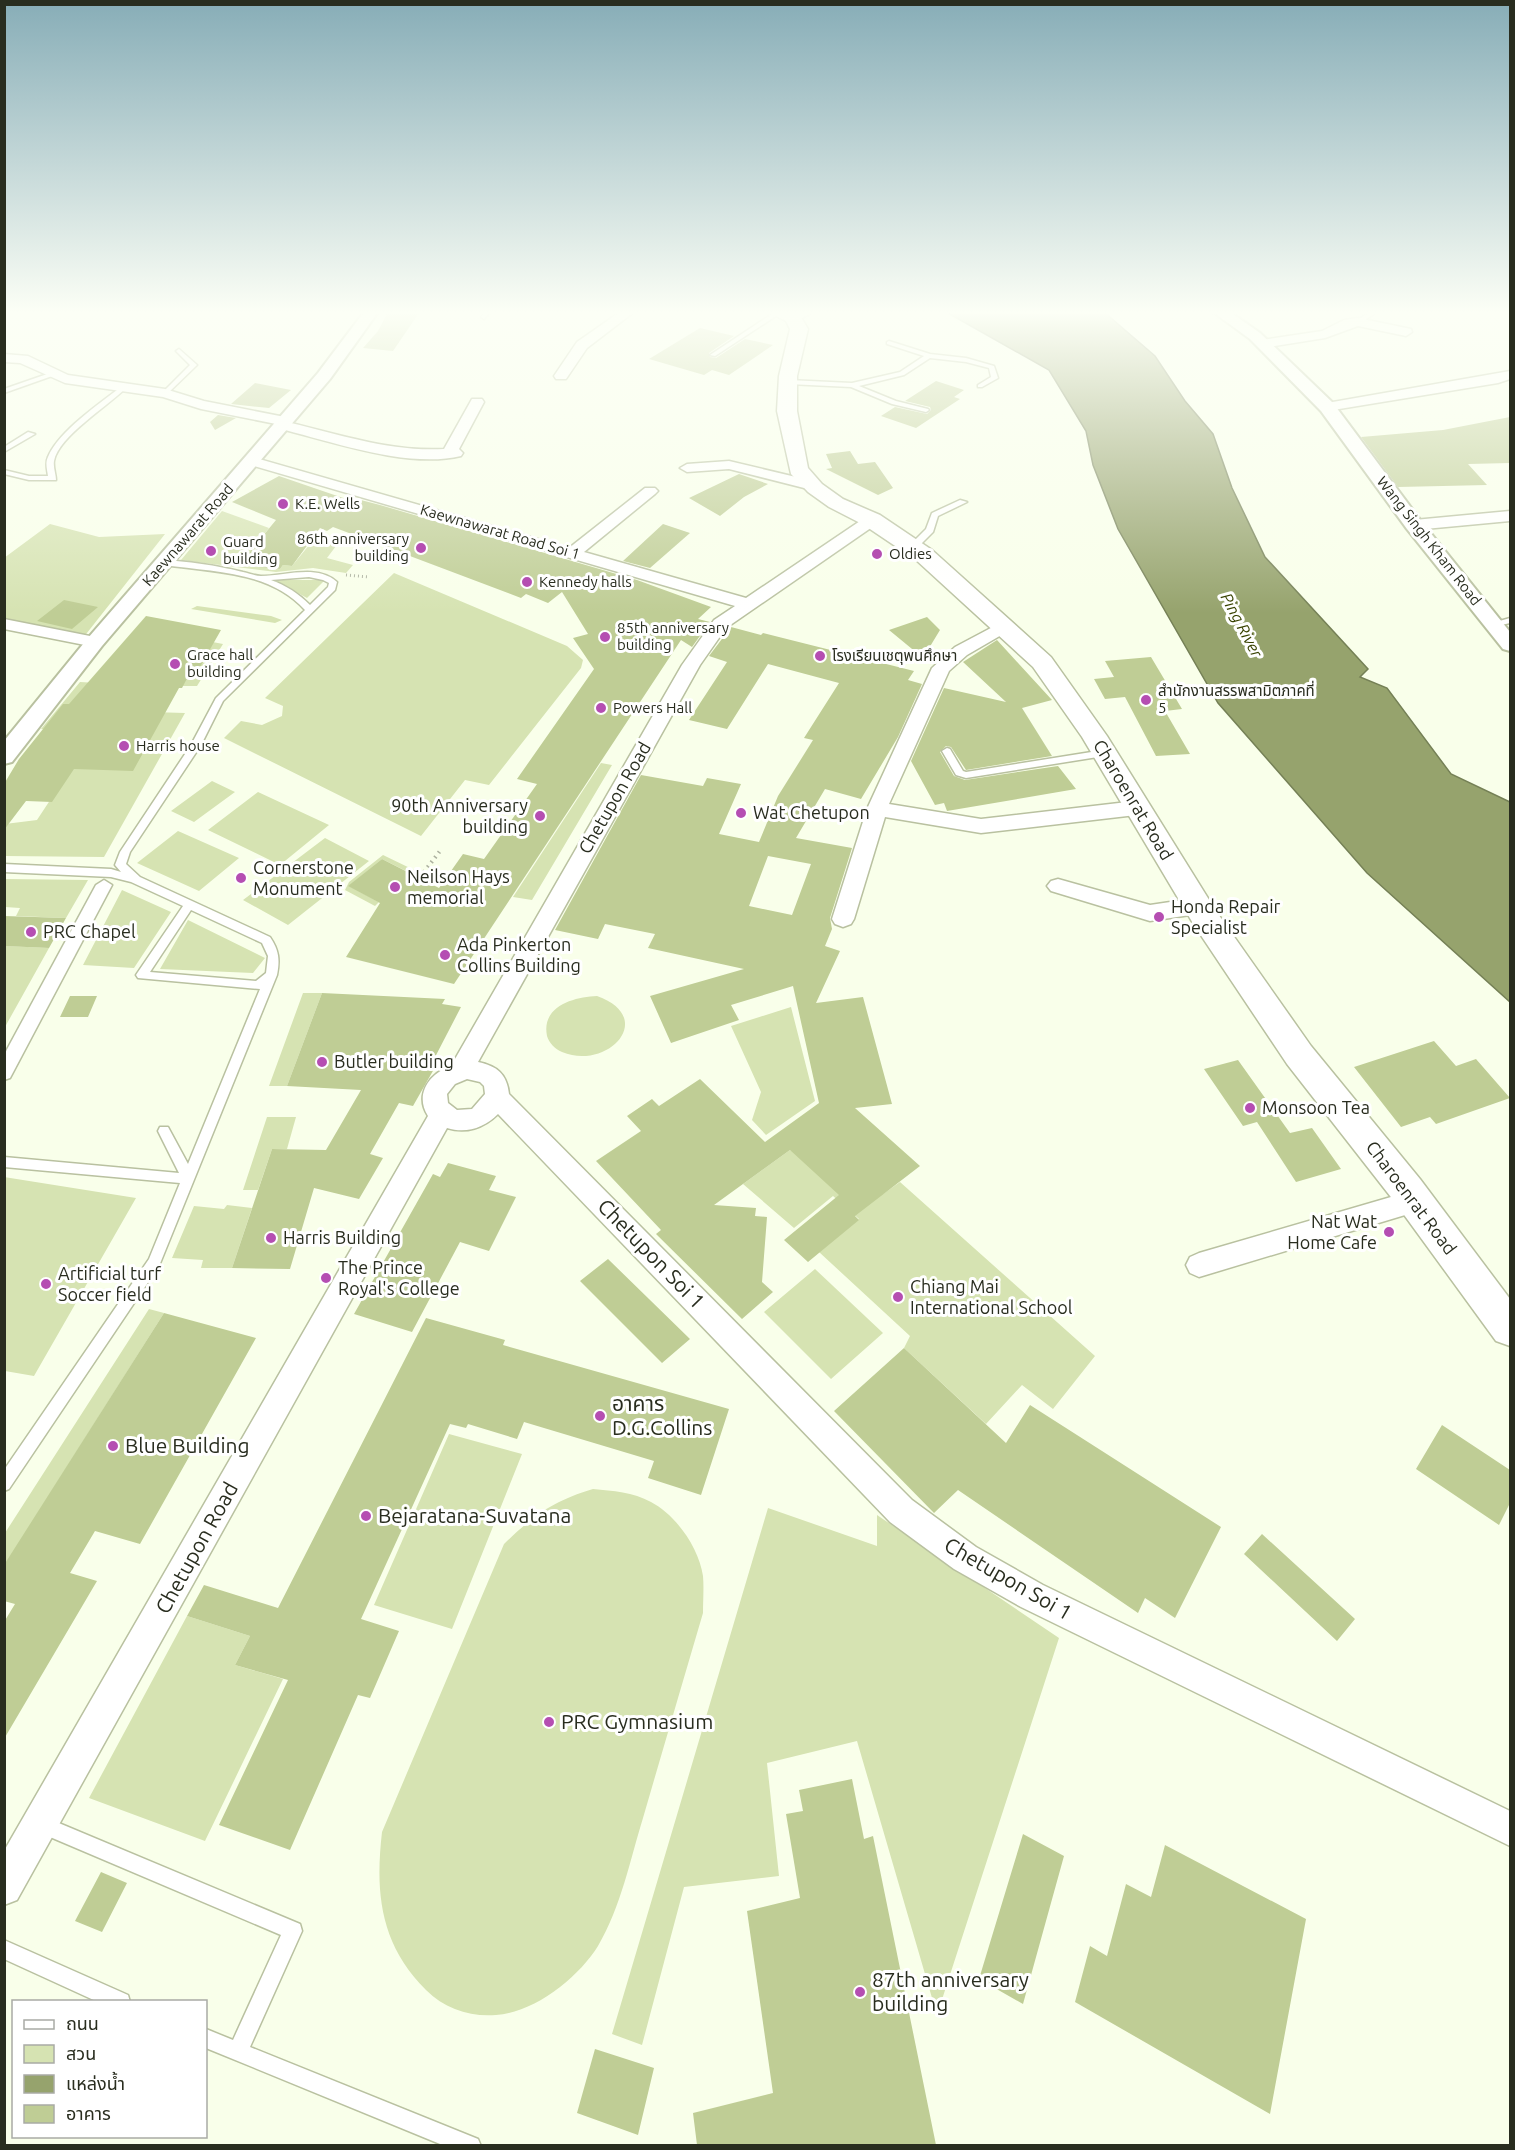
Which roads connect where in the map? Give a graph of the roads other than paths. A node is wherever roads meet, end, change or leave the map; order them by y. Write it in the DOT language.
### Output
graph roads {
  1 [pos="93,412"];
  2 [pos="235,412"];
  3 [pos="293,412"];
  4 [pos="472,412"];
  5 [pos="787,412"];
  6 [pos="1331,412"];
  7 [pos="284,423"];
  8 [pos="31,434"];
  9 [pos="4,450"];
  10 [pos="252,461"];
  11 [pos="687,468"];
  12 [pos="4,472"];
  13 [pos="812,485"];
  14 [pos="650,491"];
  15 [pos="963,502"];
  16 [pos="1510,516"];
  17 [pos="872,520"];
  18 [pos="1414,525"];
  19 [pos="912,548"];
  20 [pos="572,553"];
  21 [pos="164,563"];
  22 [pos="262,578"];
  23 [pos="747,604"];
  24 [pos="309,610"];
  25 [pos="4,624"];
  26 [pos="1502,624"];
  27 [pos="1004,626"];
  28 [pos="95,642"];
  29 [pos="1510,645"];
  30 [pos="947,752"];
  31 [pos="1104,753"];
  32 [pos="4,757"];
  33 [pos="1136,807"];
  34 [pos="877,809"];
  35 [pos="4,868"];
  36 [pos="136,880"];
  37 [pos="104,885"];
  38 [pos="1058,886"];
  39 [pos="189,905"];
  40 [pos="1197,906"];
  41 [pos="843,919"];
  42 [pos="271,975"];
  43 [pos="460,1071"];
  44 [pos="4,1073"];
  45 [pos="497,1097"];
  46 [pos="442,1114"];
  47 [pos="164,1131"];
  48 [pos="4,1162"];
  49 [pos="189,1179"];
  50 [pos="1415,1201"];
  51 [pos="1199,1265"];
  52 [pos="1510,1329"];
  53 [pos="4,1484"];
  54 [pos="40,1824"];
  55 [pos="1510,1829"];
  56 [pos="4,1887"];
  57 [pos="4,1949"];
  58 [pos="119,2000"];
  59 [pos="207,2039"];
  60 [pos="237,2053"];
  61 [pos="471,2145"];
  1 -- 12 [label="lane"];
  2 -- 7 [label="street"];
  3 -- 7 [label="street, Kaewnawarat Road"];
  4 -- 7 [label="street"];
  5 -- 13 [label="main road, Charoenrat Road"];
  6 -- 18 [label="street, Wang Singh Kham Road"];
  7 -- 10 [label="street, Kaewnawarat Road"];
  8 -- 9 [label="lane"];
  10 -- 20 [label="street, Kaewnawarat Road Soi 1"];
  10 -- 21 [label="street, Kaewnawarat Road"];
  11 -- 13 [label="street"];
  13 -- 17 [label="main road, Charoenrat Road"];
  14 -- 20 [label="street"];
  15 -- 19 [label="lane"];
  16 -- 18 [label="street"];
  17 -- 19 [label="main road, Charoenrat Road"];
  17 -- 23 [label="street, Chetupon Road"];
  18 -- 26 [label="street, Wang Singh Kham Road"];
  19 -- 27 [label="main road, Charoenrat Road"];
  20 -- 23 [label="street, Kaewnawarat Road Soi 1"];
  21 -- 22 [label="lane"];
  21 -- 28 [label="street, Kaewnawarat Road"];
  22 -- 24 [label="lane"];
  22 -- 24 [label="lane"];
  23 -- 43 [label="street, Chetupon Road"];
  24 -- 36 [label="lane"];
  25 -- 28 [label="street"];
  26 -- 29 [label="street, Wang Singh Kham Road"];
  27 -- 31 [label="main road, Charoenrat Road"];
  27 -- 34 [label="street"];
  28 -- 32 [label="street, Kaewnawarat Road"];
  30 -- 31 [label="lane"];
  31 -- 33 [label="main road, Charoenrat Road"];
  33 -- 34 [label="street"];
  33 -- 40 [label="main road, Charoenrat Road"];
  34 -- 41 [label="street"];
  35 -- 36 [label="lane"];
  36 -- 39 [label="lane"];
  37 -- 44 [label="street"];
  38 -- 40 [label="street"];
  39 -- 42 [label="lane"];
  39 -- 42 [label="lane"];
  40 -- 50 [label="main road, Charoenrat Road"];
  42 -- 49 [label="lane"];
  43 -- 45 [label="street"];
  43 -- 46 [label="street"];
  45 -- 46 [label="street"];
  45 -- 55 [label="street, Chetupon Soi 1"];
  46 -- 54 [label="street, Chetupon Road"];
  47 -- 49 [label="lane"];
  48 -- 49 [label="lane"];
  49 -- 53 [label="lane"];
  50 -- 51 [label="street"];
  50 -- 52 [label="main road, Charoenrat Road"];
  54 -- 56 [label="street, Chetupon Road"];
  54 -- 60 [label="lane"];
  57 -- 58 [label="lane"];
  59 -- 60 [label="lane"];
  60 -- 61 [label="lane"];
}
